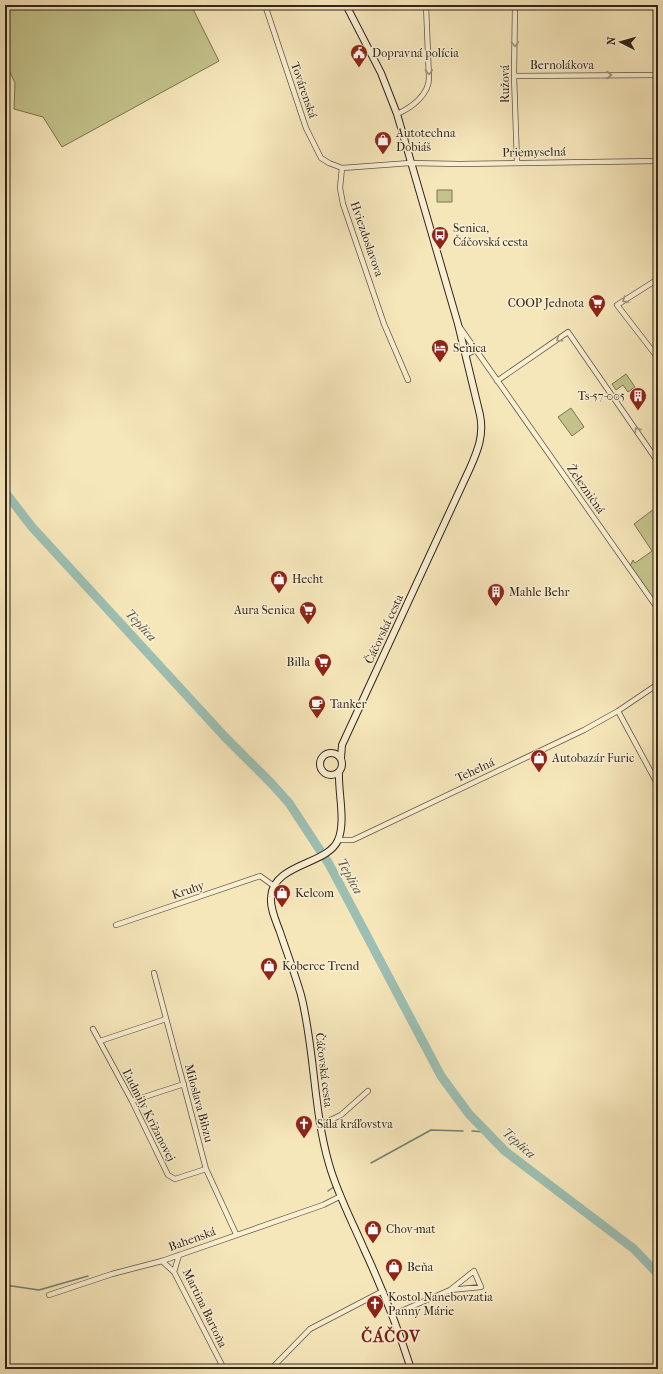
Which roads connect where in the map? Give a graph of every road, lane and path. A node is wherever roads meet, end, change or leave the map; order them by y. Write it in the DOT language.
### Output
graph roads {
  1 [pos="264,5"];
  2 [pos="346,5"];
  3 [pos="426,5"];
  4 [pos="516,5"];
  5 [pos="658,75"];
  6 [pos="514,76"];
  7 [pos="397,114"];
  8 [pos="658,161"];
  9 [pos="517,162"];
  10 [pos="410,163"];
  11 [pos="342,168"];
  12 [pos="658,279"];
  13 [pos="458,324"];
  14 [pos="476,350"];
  15 [pos="465,355"];
  16 [pos="658,358"];
  17 [pos="408,380"];
  18 [pos="498,381"];
  19 [pos="658,462"];
  20 [pos="658,609"];
  21 [pos="658,684"];
  22 [pos="618,711"];
  23 [pos="342,745"];
  24 [pos="333,753"];
  25 [pos="341,758"];
  26 [pos="339,772"];
  27 [pos="331,775"];
  28 [pos="658,785"];
  29 [pos="338,787"];
  30 [pos="338,840"];
  31 [pos="274,886"];
  32 [pos="116,925"];
  33 [pos="154,973"];
  34 [pos="166,1019"];
  35 [pos="93,1029"];
  36 [pos="100,1041"];
  37 [pos="184,1084"];
  38 [pos="368,1091"];
  39 [pos="132,1101"];
  40 [pos="320,1125"];
  41 [pos="206,1169"];
  42 [pos="340,1193"];
  43 [pos="236,1234"];
  44 [pos="179,1255"];
  45 [pos="162,1261"];
  46 [pos="174,1272"];
  47 [pos="450,1290"];
  48 [pos="383,1291"];
  49 [pos="49,1295"];
  50 [pos="392,1315"];
  51 [pos="224,1369"];
  52 [pos="271,1369"];
  53 [pos="410,1369"];
  1 -- 11 [label="street, Továrenská"];
  2 -- 7 [label="main road"];
  3 -- 7 [label="street, one-way"];
  4 -- 6 [label="street, Ružová, one-way"];
  6 -- 5 [label="street, Bernolákova, one-way"];
  6 -- 9 [label="street, Ružová"];
  7 -- 10 [label="main road"];
  8 -- 9 [label="street, Priemyselná"];
  9 -- 10 [label="street, Priemyselná"];
  10 -- 11 [label="street"];
  10 -- 13 [label="main road"];
  11 -- 17 [label="street, Hviezdoslavova"];
  12 -- 16 [label="street, one-way"];
  13 -- 14 [label="street"];
  13 -- 15 [label="main road"];
  14 -- 15 [label="street"];
  14 -- 18 [label="street"];
  15 -- 23 [label="main road, Čáčovská cesta"];
  19 -- 18 [label="street, one-way"];
  18 -- 20 [label="street, Železničná"];
  21 -- 22 [label="street, Tehelná"];
  22 -- 28 [label="street"];
  22 -- 30 [label="street, Tehelná"];
  23 -- 24 [label="main road"];
  23 -- 25 [label="main road"];
  24 -- 25 [label="main road"];
  24 -- 27 [label="main road"];
  25 -- 26 [label="main road"];
  26 -- 27 [label="main road"];
  26 -- 29 [label="main road"];
  27 -- 29 [label="main road"];
  29 -- 30 [label="main road"];
  30 -- 31 [label="main road"];
  31 -- 32 [label="street, Kruhy"];
  31 -- 40 [label="main road, Čáčovská cesta"];
  33 -- 34 [label="street, Miloslava Bibzu"];
  34 -- 36 [label="street"];
  34 -- 37 [label="street, Miloslava Bibzu"];
  35 -- 36 [label="street, Ľudmily Križanovej"];
  36 -- 39 [label="street, Ľudmily Križanovej"];
  37 -- 39 [label="street"];
  37 -- 41 [label="street, Miloslava Bibzu"];
  38 -- 40 [label="street"];
  39 -- 41 [label="street, Ľudmily Križanovej"];
  40 -- 42 [label="main road, Čáčovská cesta"];
  41 -- 43 [label="street, Miloslava Bibzu"];
  42 -- 43 [label="street, Bahenská"];
  42 -- 48 [label="main road, Čáčovská cesta"];
  43 -- 44 [label="street, Bahenská"];
  44 -- 45 [label="street, Bahenská"];
  44 -- 46 [label="street, Martina Bartoňa"];
  45 -- 46 [label="street"];
  45 -- 49 [label="street, Bahenská"];
  46 -- 51 [label="street, Martina Bartoňa"];
  47 -- 47 [label="street"];
  47 -- 50 [label="street"];
  48 -- 50 [label="main road, Čáčovská cesta"];
  48 -- 52 [label="street"];
  50 -- 53 [label="main road, Čáčovská cesta"];
}
